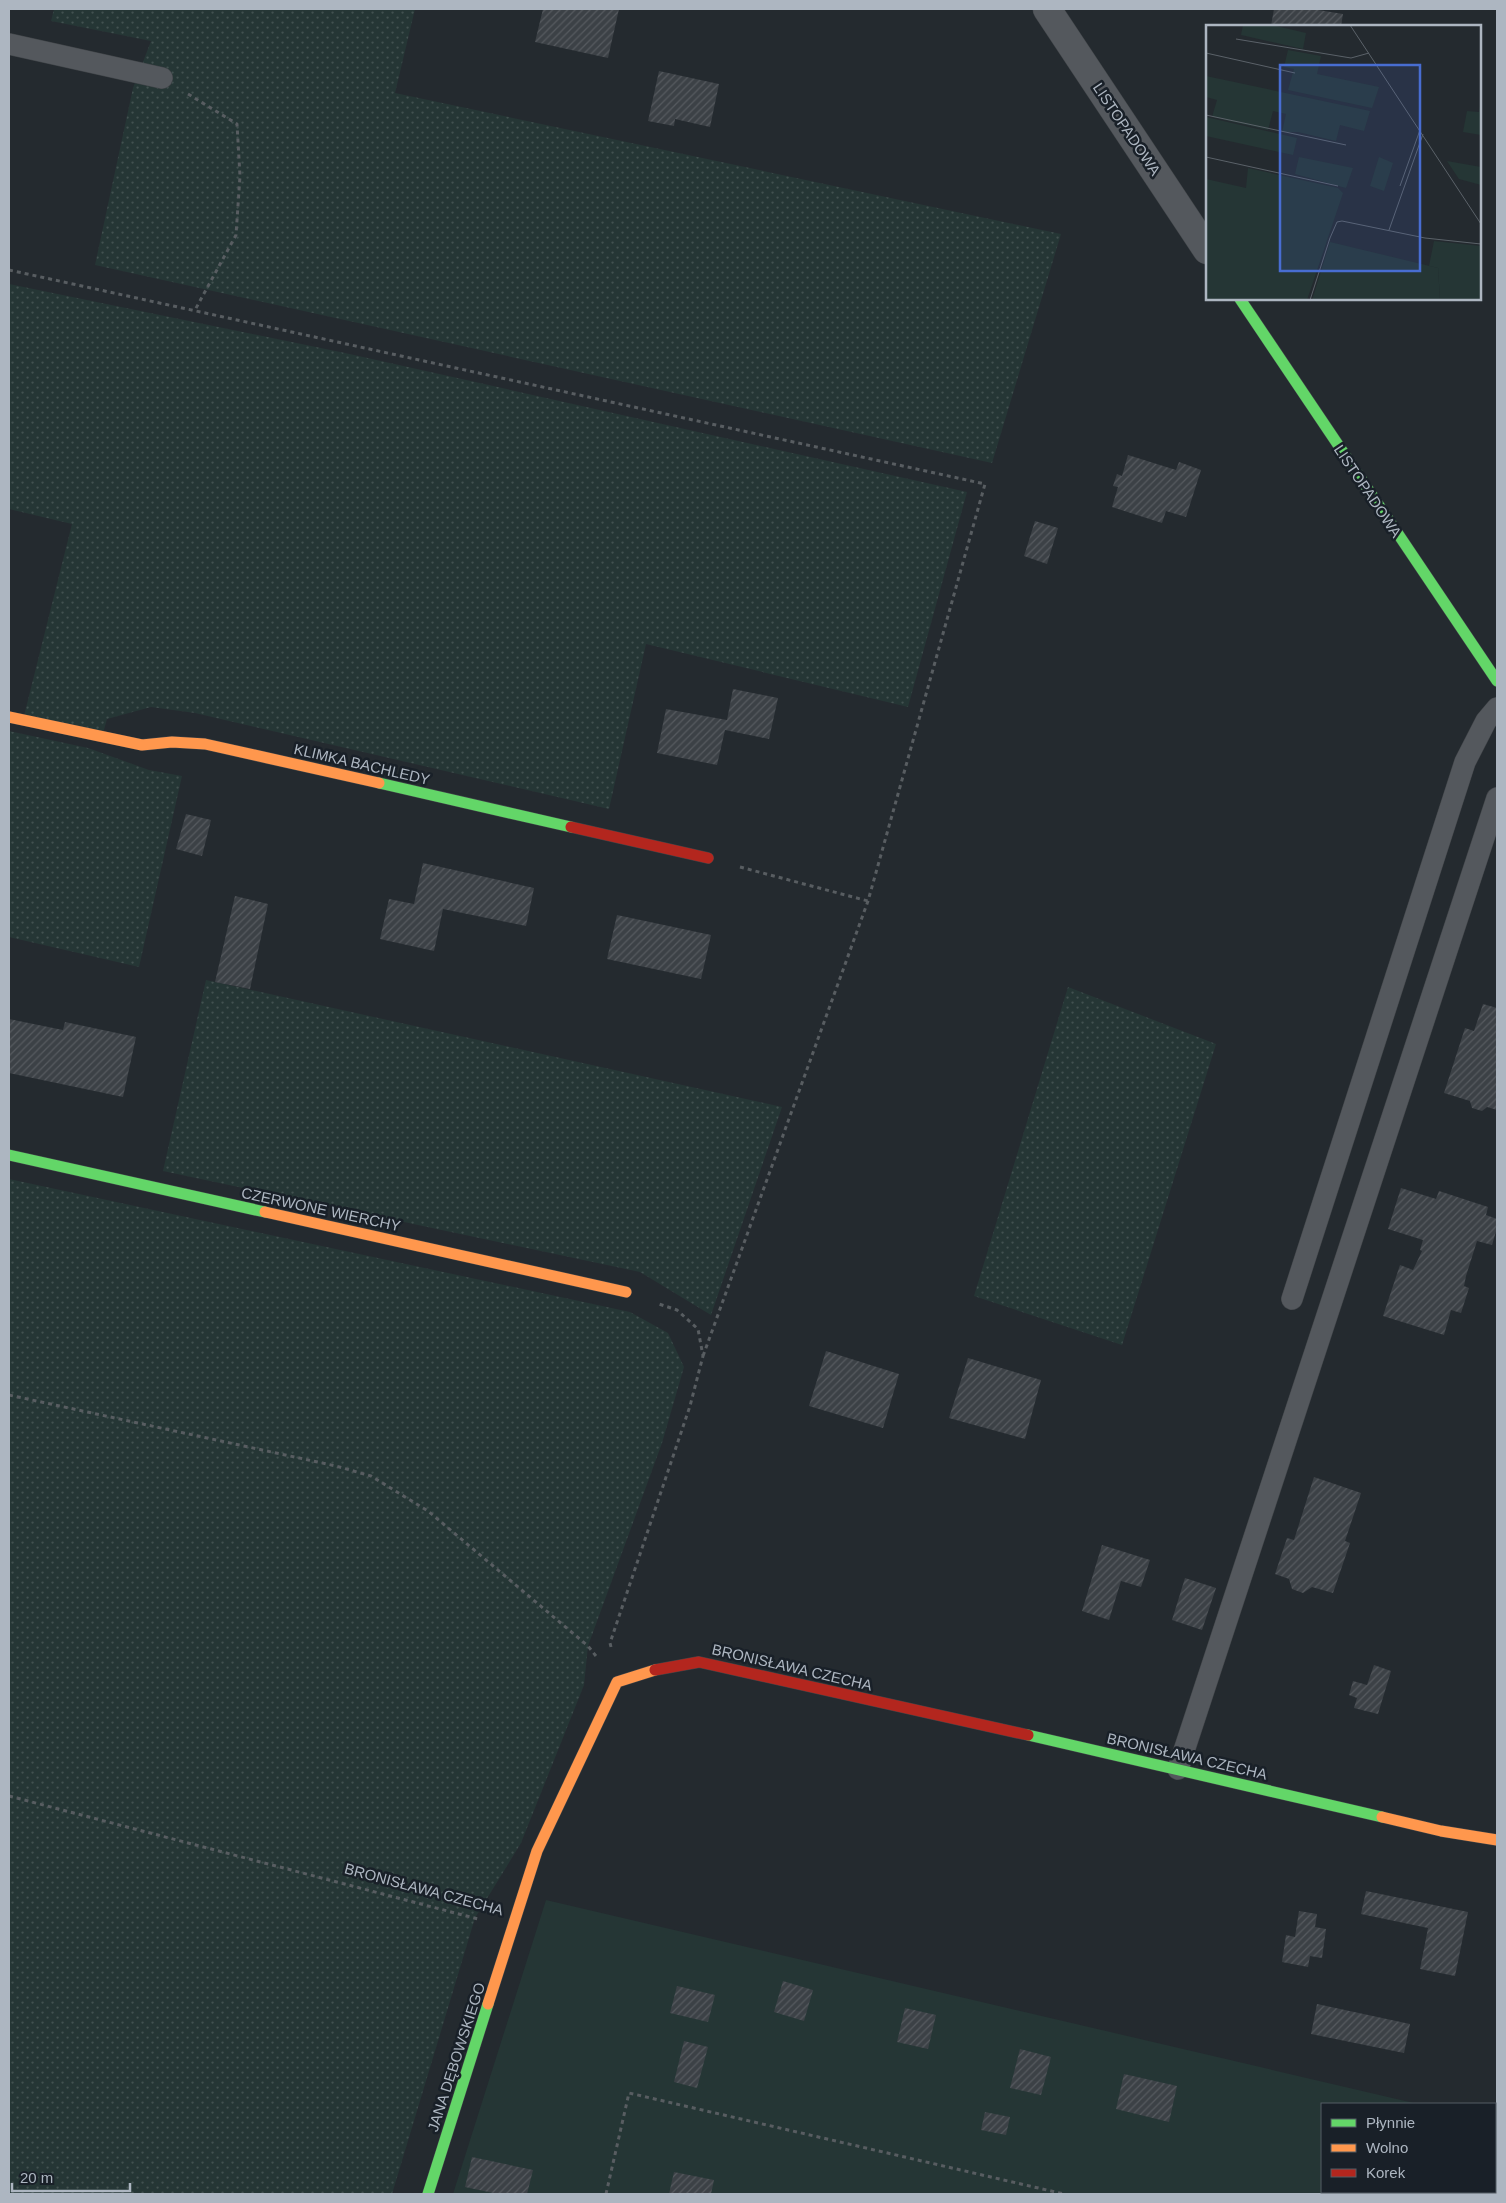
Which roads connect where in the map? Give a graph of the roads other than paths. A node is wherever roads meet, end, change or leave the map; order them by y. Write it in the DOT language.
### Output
graph roads {
  1 [pos="1047,9"];
  2 [pos="9,44"];
  3 [pos="162,78"];
  4 [pos="1206,248"];
  5 [pos="1241,300"];
  6 [pos="1497,681"];
  7 [pos="1497,708"];
  8 [pos="9,718"];
  9 [pos="1497,798"];
  10 [pos="708,858"];
  11 [pos="9,1155"];
  12 [pos="626,1292"];
  13 [pos="1292,1299"];
  14 [pos="1178,1769"];
  15 [pos="1497,1840"];
  16 [pos="513,1928"];
  17 [pos="428,2194"];
  1 -- 4 [label="street, LISTOPADOWA"];
  2 -- 3 [label="lane"];
  5 -- 6 [label="street, LISTOPADOWA"];
  7 -- 13 [label="lane"];
  8 -- 10 [label="street, KLIMKA BACHLEDY"];
  9 -- 14 [label="lane"];
  11 -- 12 [label="street, CZERWONE WIERCHY"];
  14 -- 15 [label="street, BRONISŁAWA CZECHA"];
  14 -- 16 [label="street, BRONISŁAWA CZECHA"];
  16 -- 17 [label="street, JANA DĘBOWSKIEGO"];
}
